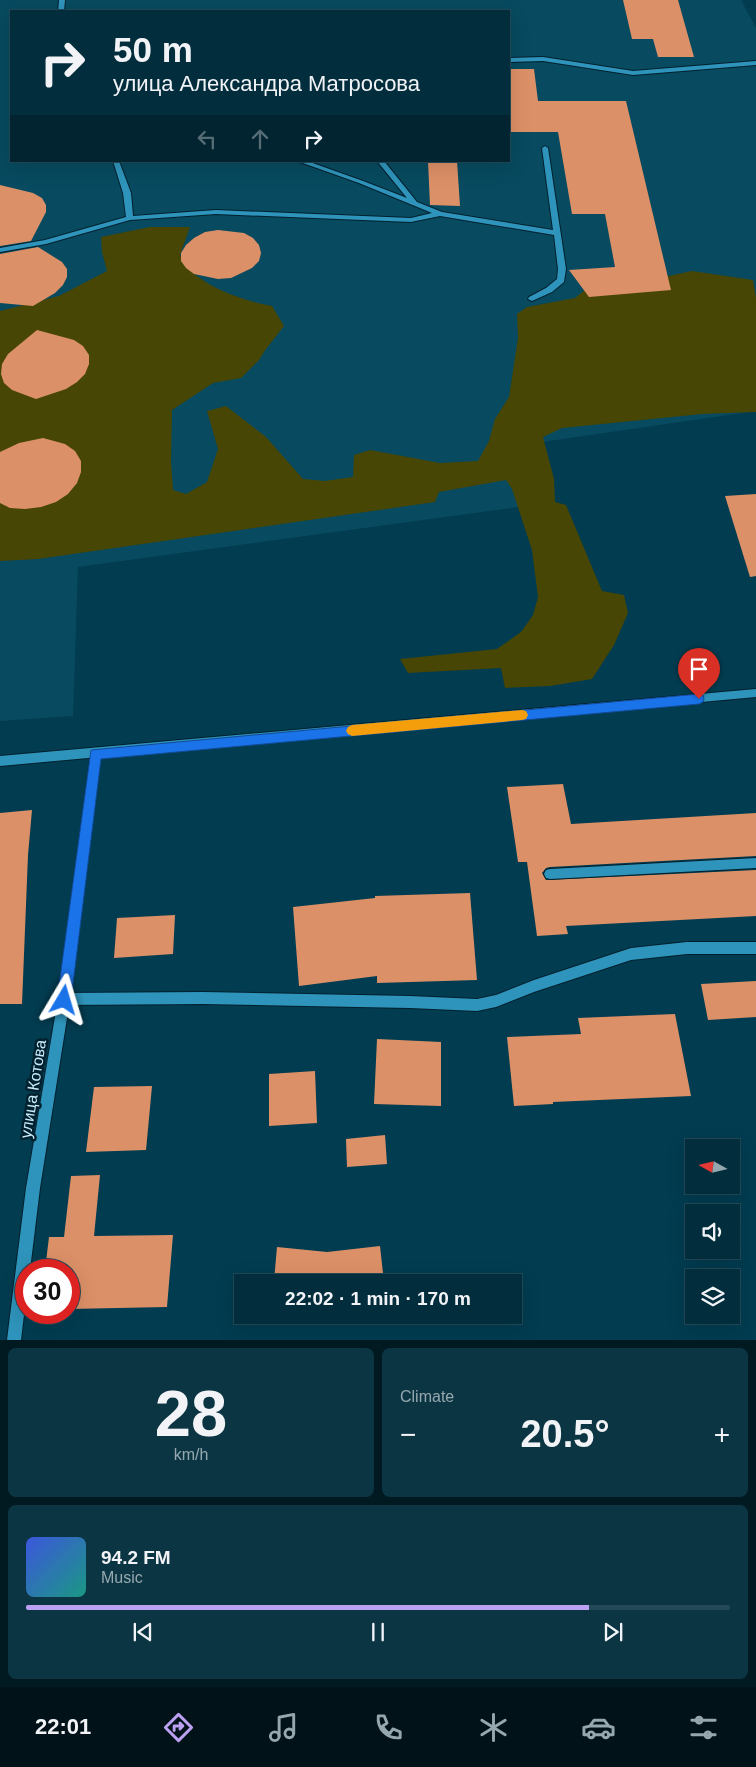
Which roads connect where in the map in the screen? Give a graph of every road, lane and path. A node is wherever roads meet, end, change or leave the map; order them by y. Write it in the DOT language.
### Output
graph roads {
  1 [pos="510,60"];
  2 [pos="756,63"];
  3 [pos="545,148"];
  4 [pos="116,162"];
  5 [pos="303,162"];
  6 [pos="381,162"];
  7 [pos="416,205"];
  8 [pos="440,214"];
  9 [pos="130,218"];
  10 [pos="557,233"];
  11 [pos="0,250"];
  12 [pos="532,299"];
  13 [pos="756,694"];
  14 [pos="96,754"];
  15 [pos="0,761"];
  16 [pos="756,863"];
  17 [pos="550,874"];
  18 [pos="756,948"];
  19 [pos="64,1000"];
  20 [pos="14,1340"];
  1 -- 2 [label="street"];
  3 -- 10 [label="street"];
  4 -- 9 [label="street"];
  5 -- 7 [label="street"];
  6 -- 7 [label="street"];
  7 -- 8 [label="street"];
  8 -- 9 [label="street"];
  8 -- 10 [label="street"];
  9 -- 11 [label="street"];
  10 -- 12 [label="street"];
  13 -- 14 [label="street"];
  14 -- 15 [label="street"];
  14 -- 19 [label="street, улица Котова"];
  16 -- 17 [label="street"];
  18 -- 19 [label="street"];
  19 -- 20 [label="street, улица Котова"];
}
